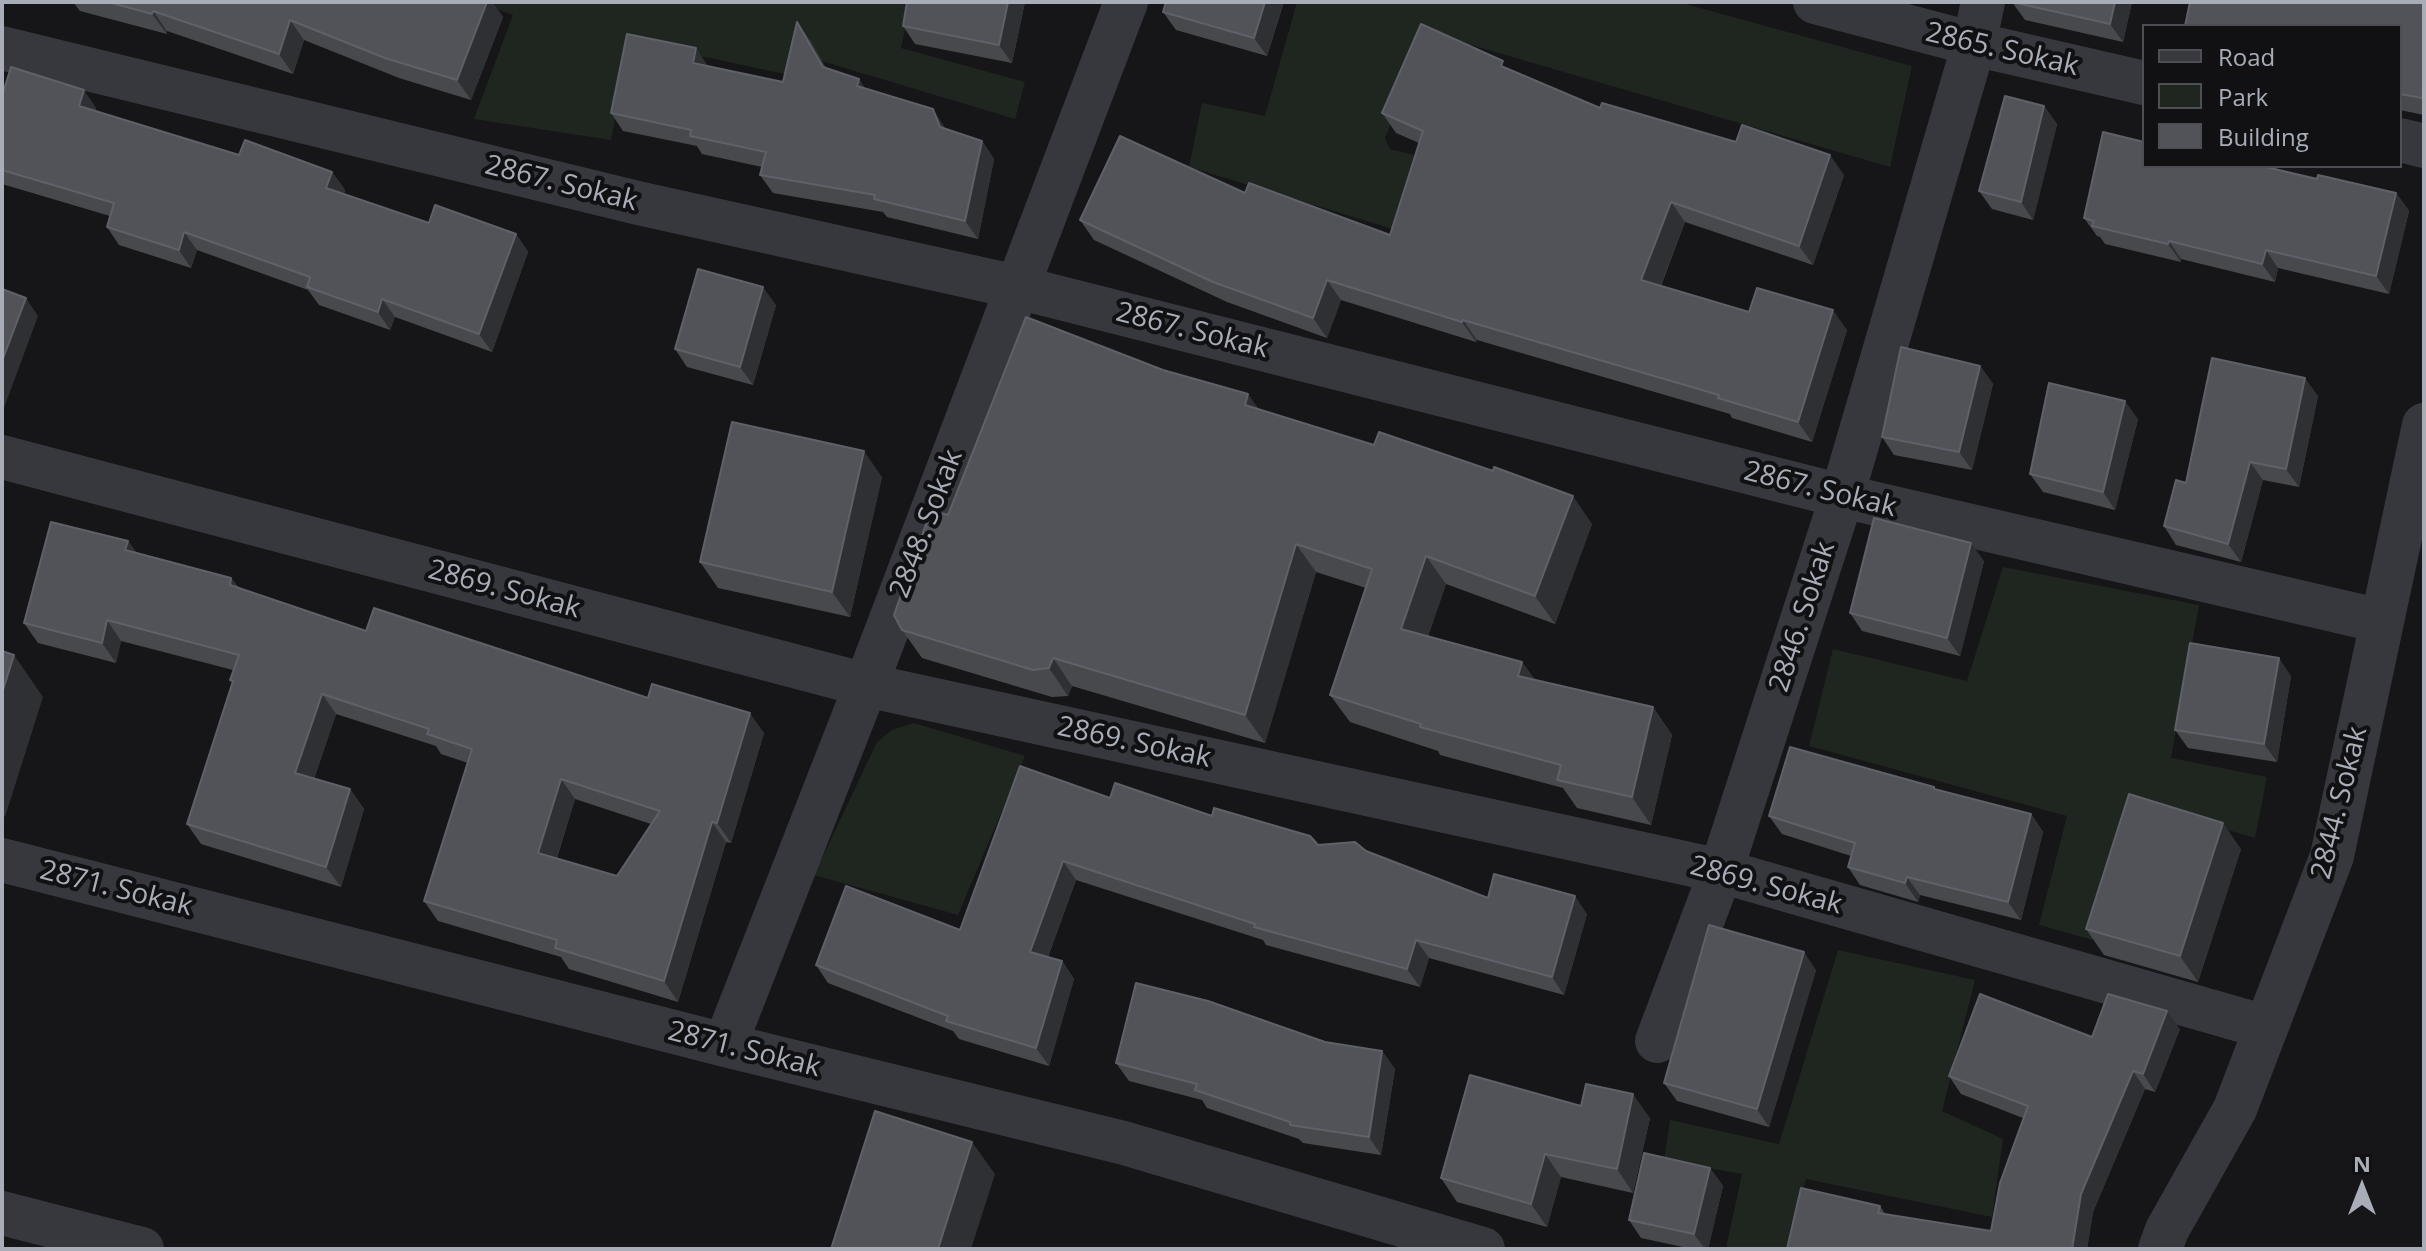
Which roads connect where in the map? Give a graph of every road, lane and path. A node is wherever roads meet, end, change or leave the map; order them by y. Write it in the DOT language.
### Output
graph roads {
  1 [pos="1126,2"];
  2 [pos="1815,2"];
  3 [pos="1983,2"];
  4 [pos="1974,44"];
  5 [pos="2,48"];
  6 [pos="2142,83"];
  7 [pos="2402,140"];
  8 [pos="2424,146"];
  9 [pos="1017,287"];
  10 [pos="2424,425"];
  11 [pos="2,457"];
  12 [pos="1842,496"];
  13 [pos="2381,621"];
  14 [pos="866,685"];
  15 [pos="2,860"];
  16 [pos="1721,871"];
  17 [pos="2265,1027"];
  18 [pos="1657,1041"];
  19 [pos="725,1045"];
  20 [pos="2,1213"];
  21 [pos="142,1249"];
  22 [pos="1483,1249"];
  23 [pos="2160,1249"];
  1 -- 9 [label="street, 2848. Sokak"];
  2 -- 4 [label="street, 2865. Sokak"];
  3 -- 4 [label="street, 2846. Sokak"];
  4 -- 6 [label="street, 2865. Sokak"];
  4 -- 12 [label="street, 2846. Sokak"];
  5 -- 9 [label="street, 2867. Sokak"];
  7 -- 8 [label="street"];
  9 -- 12 [label="street, 2867. Sokak"];
  9 -- 14 [label="street, 2848. Sokak"];
  10 -- 13 [label="street, 2844. Sokak"];
  11 -- 14 [label="street, 2869. Sokak"];
  12 -- 13 [label="street, 2867. Sokak"];
  12 -- 16 [label="street, 2846. Sokak"];
  13 -- 17 [label="street, 2844. Sokak"];
  14 -- 16 [label="street, 2869. Sokak"];
  14 -- 19 [label="street, 2848. Sokak"];
  15 -- 19 [label="street, 2871. Sokak"];
  16 -- 17 [label="street, 2869. Sokak"];
  16 -- 18 [label="street, 2846. Sokak"];
  17 -- 23 [label="street, 2844. Sokak"];
  19 -- 22 [label="street, 2871. Sokak"];
  20 -- 21 [label="street"];
}
